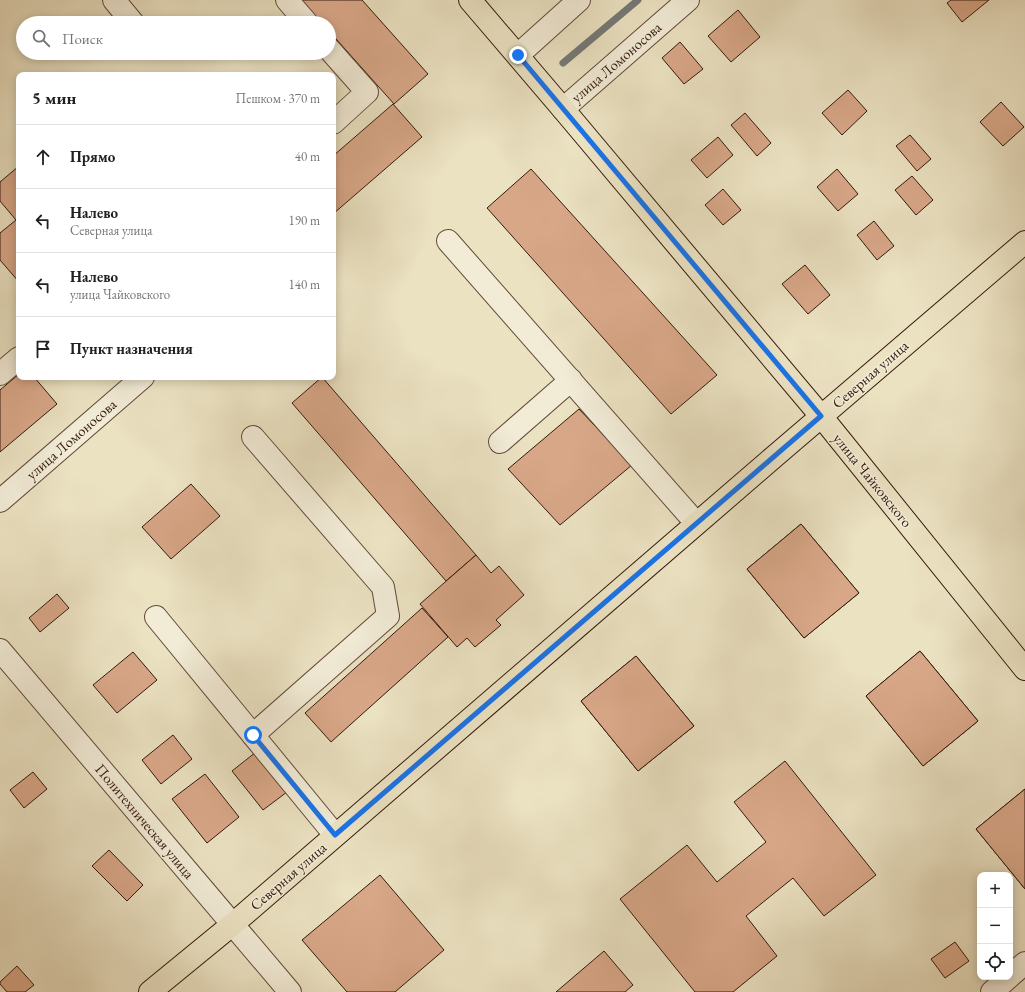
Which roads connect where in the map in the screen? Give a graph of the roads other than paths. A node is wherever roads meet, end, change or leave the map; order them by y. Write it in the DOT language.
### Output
graph roads {
  1 [pos="114,0"];
  2 [pos="287,0"];
  3 [pos="470,0"];
  4 [pos="579,0"];
  5 [pos="688,0"];
  6 [pos="128,16"];
  7 [pos="301,16"];
  8 [pos="518,55"];
  9 [pos="336,57"];
  10 [pos="563,109"];
  11 [pos="336,120"];
  12 [pos="448,241"];
  13 [pos="1025,242"];
  14 [pos="16,361"];
  15 [pos="0,374"];
  16 [pos="140,380"];
  17 [pos="571,380"];
  18 [pos="821,416"];
  19 [pos="253,437"];
  20 [pos="500,442"];
  21 [pos="0,501"];
  22 [pos="696,523"];
  23 [pos="156,617"];
  24 [pos="0,650"];
  25 [pos="1025,668"];
  26 [pos="253,735"];
  27 [pos="335,835"];
  28 [pos="233,924"];
  29 [pos="1025,963"];
  30 [pos="1013,974"];
  31 [pos="1006,980"];
  32 [pos="150,992"];
  33 [pos="290,992"];
  34 [pos="992,992"];
  1 -- 6 [label="street"];
  2 -- 7 [label="street"];
  3 -- 8 [label="main road, улица Чайковского"];
  4 -- 8 [label="street"];
  5 -- 10 [label="street, улица Ломоносова"];
  8 -- 10 [label="main road, улица Чайковского"];
  9 -- 11 [label="street"];
  10 -- 18 [label="main road, улица Чайковского"];
  12 -- 17 [label="street"];
  13 -- 18 [label="main road, Северная улица"];
  14 -- 15 [label="street"];
  16 -- 21 [label="street, улица Ломоносова"];
  17 -- 20 [label="street"];
  17 -- 22 [label="street"];
  18 -- 22 [label="main road, Северная улица"];
  18 -- 25 [label="main road, улица Чайковского"];
  19 -- 26 [label="street"];
  22 -- 27 [label="main road, Северная улица"];
  23 -- 26 [label="street"];
  24 -- 28 [label="street, Политехническая улица"];
  26 -- 27 [label="street"];
  27 -- 28 [label="main road, Северная улица"];
  28 -- 32 [label="main road, Северная улица"];
  28 -- 33 [label="street, Политехническая улица"];
  29 -- 30 [label="street"];
  31 -- 34 [label="street"];
}
